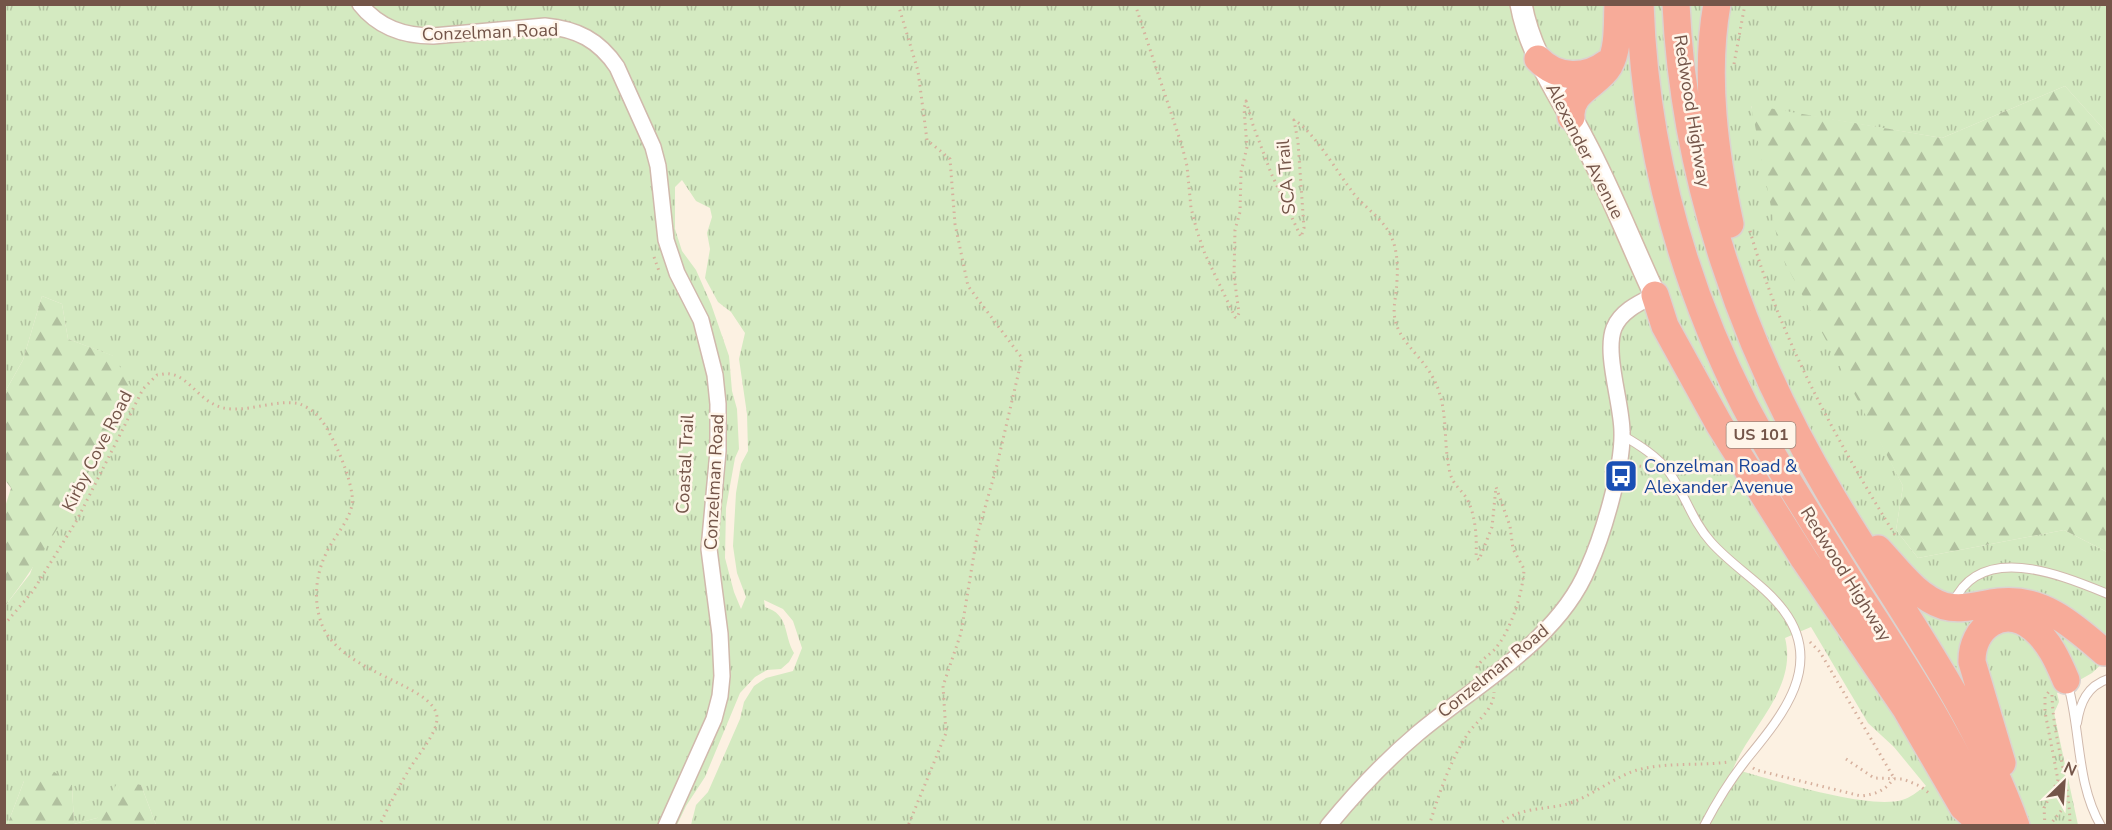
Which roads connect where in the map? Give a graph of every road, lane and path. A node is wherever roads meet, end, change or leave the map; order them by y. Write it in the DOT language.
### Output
graph roads {
  1 [pos="360,4"];
  2 [pos="898,4"];
  3 [pos="1135,4"];
  4 [pos="1521,4"];
  5 [pos="1618,4"];
  6 [pos="1640,4"];
  7 [pos="1676,4"];
  8 [pos="1745,4"];
  9 [pos="1717,7"];
  10 [pos="1613,55"];
  11 [pos="1539,59"];
  12 [pos="1733,68"];
  13 [pos="1571,117"];
  14 [pos="1749,227"];
  15 [pos="654,254"];
  16 [pos="660,273"];
  17 [pos="1655,295"];
  18 [pos="1756,348"];
  19 [pos="1622,435"];
  20 [pos="1628,470"];
  21 [pos="1653,470"];
  22 [pos="1833,499"];
  23 [pos="1896,537"];
  24 [pos="2108,594"];
  25 [pos="1951,607"];
  26 [pos="4,626"];
  27 [pos="1795,629"];
  28 [pos="2106,654"];
  29 [pos="1481,674"];
  30 [pos="2108,679"];
  31 [pos="2059,684"];
  32 [pos="2108,730"];
  33 [pos="2076,734"];
  34 [pos="2108,749"];
  35 [pos="1846,759"];
  36 [pos="1746,760"];
  37 [pos="1894,778"];
  38 [pos="1935,798"];
  39 [pos="2070,801"];
  40 [pos="2006,823"];
  41 [pos="379,825"];
  42 [pos="666,825"];
  43 [pos="908,825"];
  44 [pos="1328,825"];
  45 [pos="1429,825"];
  46 [pos="1498,825"];
  47 [pos="1704,825"];
  48 [pos="1983,825"];
  49 [pos="2047,825"];
  50 [pos="2070,825"];
  51 [pos="2101,825"];
  1 -- 42 [label="street, Conzelman Road"];
  2 -- 43 [label="path"];
  3 -- 29 [label="path, SCA Trail"];
  4 -- 11 [label="main road, Alexander Avenue"];
  5 -- 10 [label="highway"];
  6 -- 40 [label="highway, Redwood Highway / US 101"];
  7 -- 18 [label="highway, Redwood Highway / US 101"];
  8 -- 12 [label="path"];
  9 -- 18 [label="highway"];
  10 -- 11 [label="highway"];
  10 -- 13 [label="highway"];
  11 -- 13 [label="main road, Alexander Avenue"];
  13 -- 17 [label="main road, Alexander Avenue"];
  14 -- 23 [label="path"];
  15 -- 16 [label="path"];
  17 -- 19 [label="street, Conzelman Road"];
  17 -- 48 [label="highway"];
  18 -- 22 [label="highway, Redwood Highway / US 101"];
  19 -- 27 [label="lane"];
  19 -- 29 [label="street, Conzelman Road"];
  20 -- 21 [label="path"];
  22 -- 25 [label="highway"];
  22 -- 40 [label="highway, Redwood Highway / US 101"];
  24 -- 25 [label="lane"];
  25 -- 28 [label="highway"];
  26 -- 41 [label="path, Kirby Cove Road"];
  27 -- 36 [label="lane"];
  27 -- 37 [label="path"];
  29 -- 44 [label="street, Conzelman Road"];
  29 -- 45 [label="path"];
  30 -- 33 [label="lane"];
  31 -- 33 [label="lane"];
  31 -- 39 [label="path"];
  31 -- 40 [label="highway"];
  31 -- 49 [label="path"];
  32 -- 34 [label="path"];
  33 -- 51 [label="lane"];
  35 -- 37 [label="path"];
  36 -- 37 [label="path"];
  36 -- 46 [label="path"];
  36 -- 47 [label="lane"];
  37 -- 38 [label="path"];
  39 -- 49 [label="path"];
  39 -- 50 [label="path"];
}
